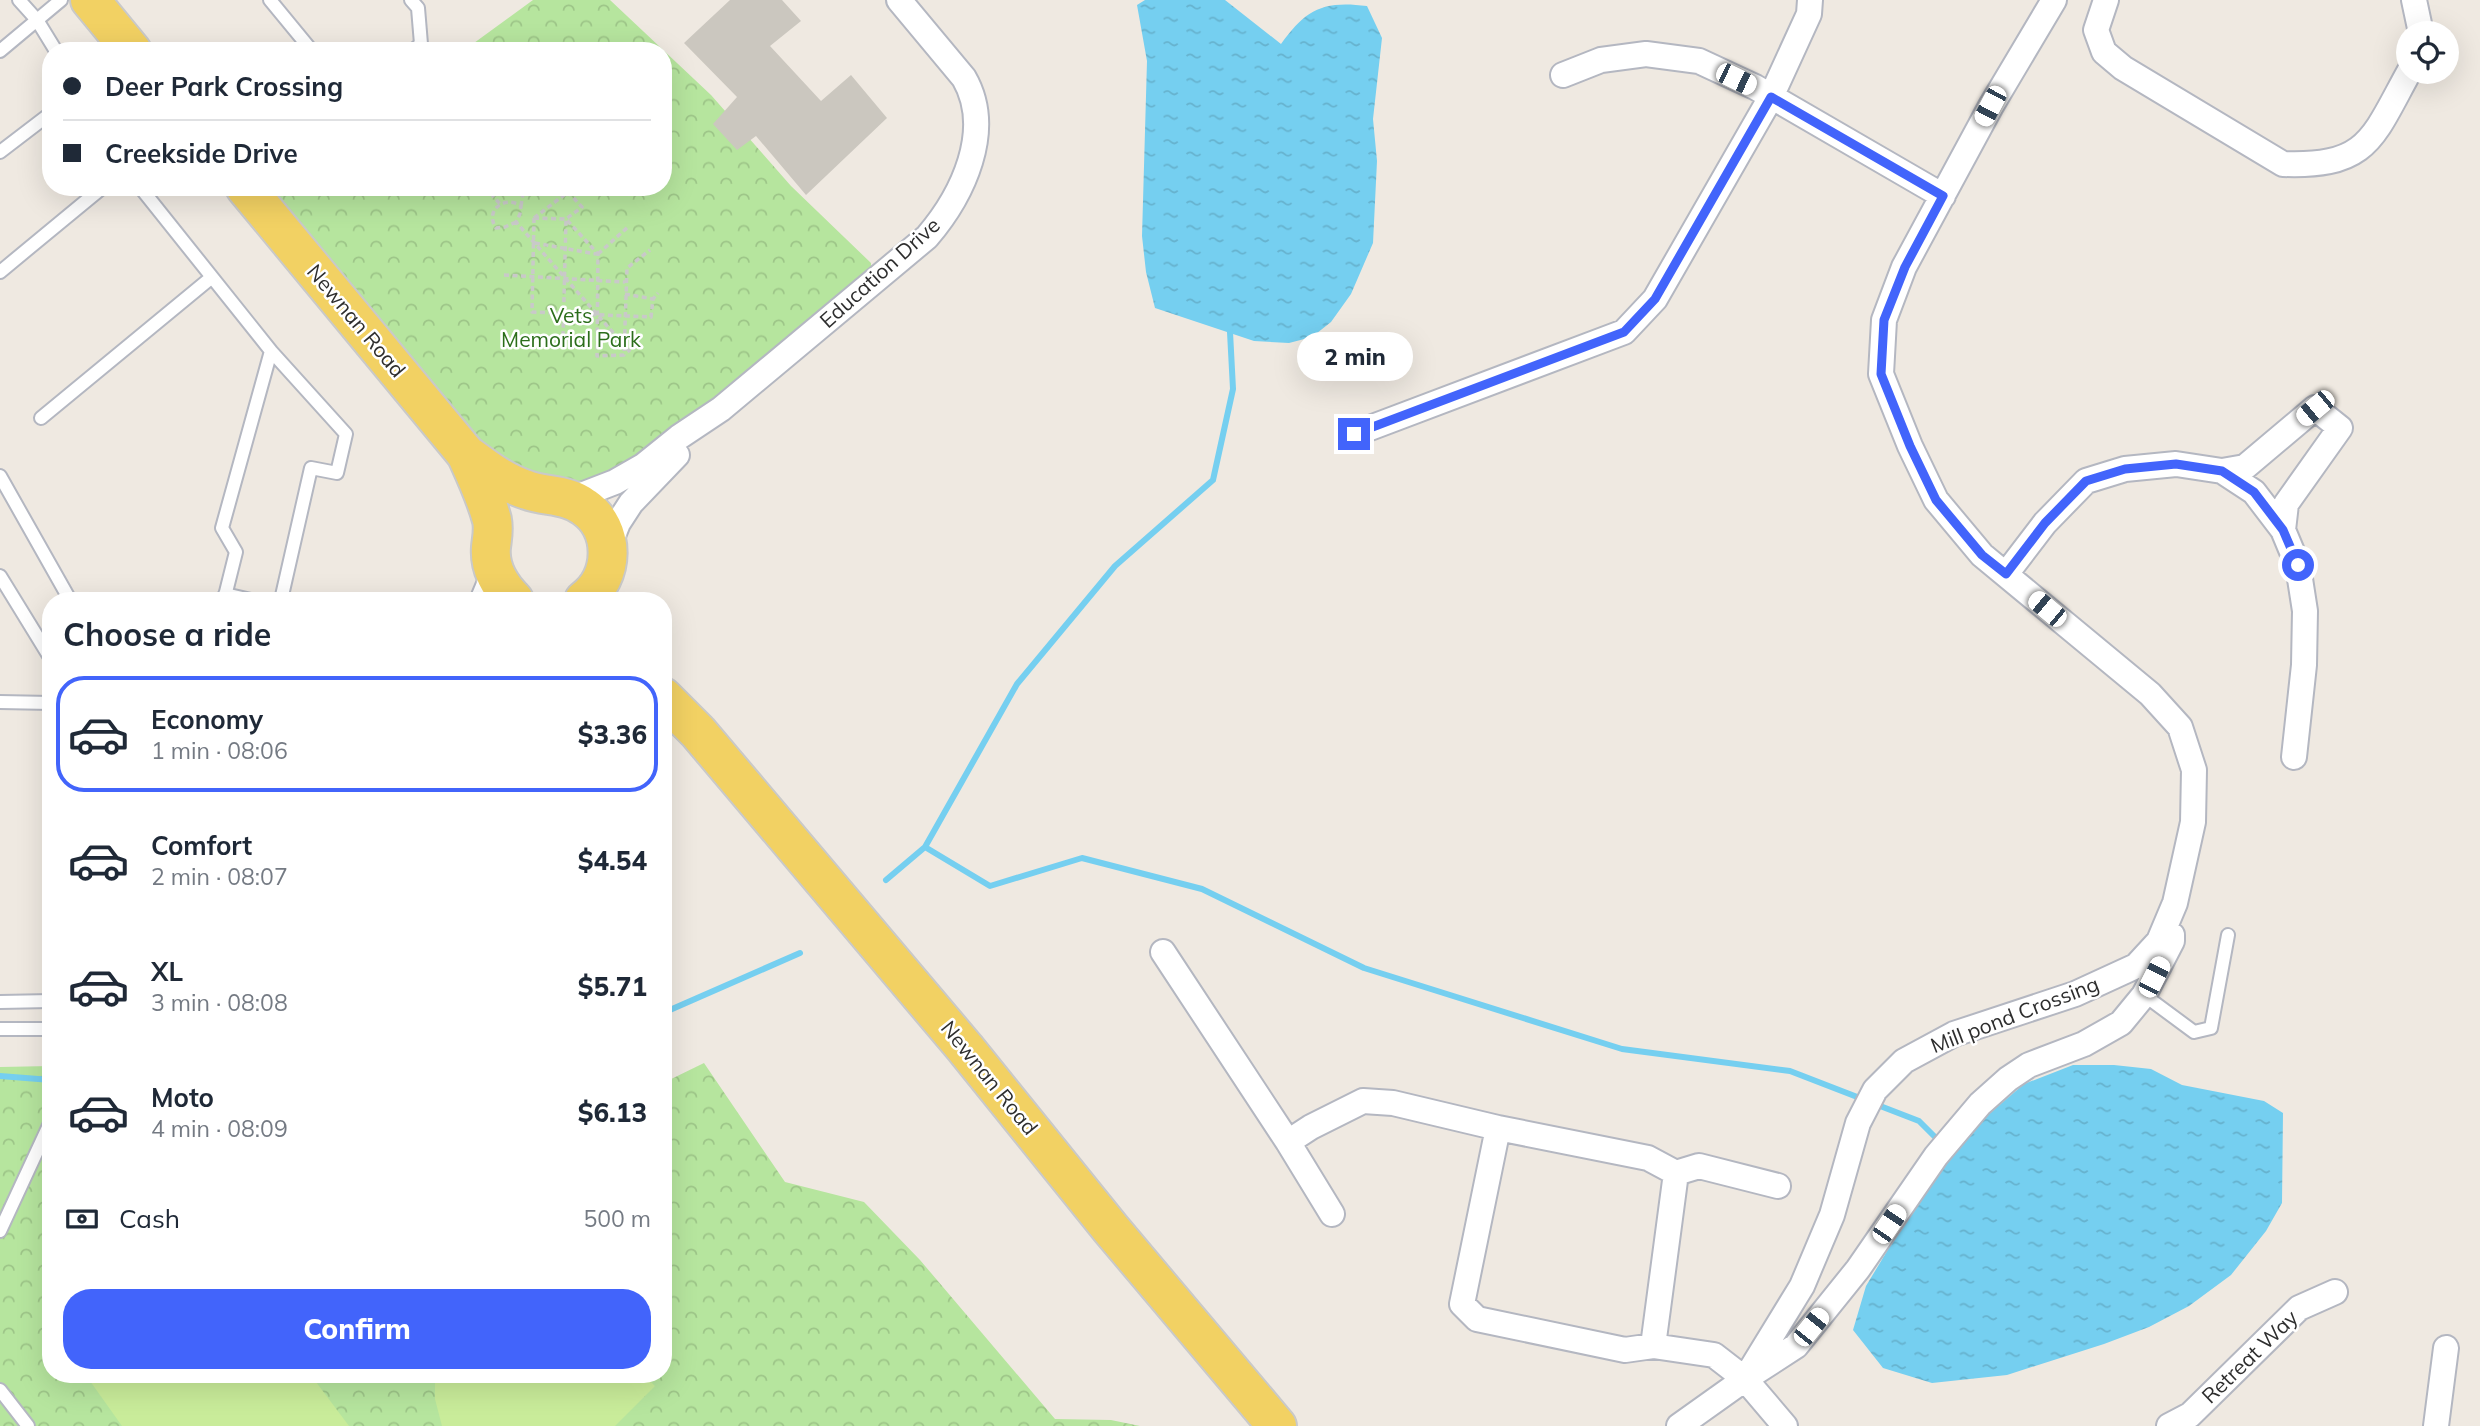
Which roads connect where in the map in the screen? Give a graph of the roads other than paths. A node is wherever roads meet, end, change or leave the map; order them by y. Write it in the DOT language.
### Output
graph roads {
  1 [pos="19,0"];
  2 [pos="61,0"];
  3 [pos="90,0"];
  4 [pos="270,0"];
  5 [pos="411,0"];
  6 [pos="899,0"];
  7 [pos="1810,0"];
  8 [pos="2054,0"];
  9 [pos="2106,0"];
  10 [pos="2414,0"];
  11 [pos="37,20"];
  12 [pos="2418,21"];
  13 [pos="50,42"];
  14 [pos="125,42"];
  15 [pos="305,42"];
  16 [pos="421,42"];
  17 [pos="0,51"];
  18 [pos="1563,75"];
  19 [pos="2402,84"];
  20 [pos="1771,97"];
  21 [pos="42,120"];
  22 [pos="0,152"];
  23 [pos="92,196"];
  24 [pos="148,196"];
  25 [pos="252,196"];
  26 [pos="1943,196"];
  27 [pos="0,272"];
  28 [pos="212,277"];
  29 [pos="271,351"];
  30 [pos="721,410"];
  31 [pos="41,418"];
  32 [pos="1354,434"];
  33 [pos="466,454"];
  34 [pos="2222,471"];
  35 [pos="0,476"];
  36 [pos="559,497"];
  37 [pos="2283,530"];
  38 [pos="492,548"];
  39 [pos="2006,574"];
  40 [pos="0,576"];
  41 [pos="603,581"];
  42 [pos="65,592"];
  43 [pos="226,592"];
  44 [pos="283,592"];
  45 [pos="480,592"];
  46 [pos="505,592"];
  47 [pos="42,644"];
  48 [pos="672,695"];
  49 [pos="0,702"];
  50 [pos="42,703"];
  51 [pos="672,706"];
  52 [pos="698,732"];
  53 [pos="2294,757"];
  54 [pos="2175,903"];
  55 [pos="2228,935"];
  56 [pos="1163,952"];
  57 [pos="2144,995"];
  58 [pos="42,1001"];
  59 [pos="0,1002"];
  60 [pos="0,1029"];
  61 [pos="42,1029"];
  62 [pos="1498,1128"];
  63 [pos="42,1140"];
  64 [pos="1288,1142"];
  65 [pos="1676,1173"];
  66 [pos="1778,1186"];
  67 [pos="1332,1214"];
  68 [pos="0,1231"];
  69 [pos="2334,1292"];
  70 [pos="1653,1346"];
  71 [pos="2446,1348"];
  72 [pos="1745,1379"];
  73 [pos="0,1390"];
  74 [pos="2173,1425"];
  75 [pos="28,1426"];
  76 [pos="1277,1426"];
  77 [pos="1679,1426"];
  78 [pos="1786,1426"];
  79 [pos="2436,1426"];
  1 -- 11 [label="lane"];
  2 -- 11 [label="lane"];
  3 -- 14 [label="main road"];
  4 -- 15 [label="lane"];
  5 -- 16 [label="lane"];
  6 -- 30 [label="street, Education Drive"];
  7 -- 20 [label="street"];
  8 -- 26 [label="street, Mill pond Crossing"];
  9 -- 19 [label="street"];
  10 -- 12 [label="street"];
  11 -- 13 [label="lane"];
  11 -- 17 [label="lane"];
  18 -- 20 [label="street"];
  20 -- 26 [label="street"];
  20 -- 32 [label="street"];
  21 -- 22 [label="lane"];
  23 -- 27 [label="lane"];
  24 -- 28 [label="lane"];
  25 -- 33 [label="main road, Newnan Road"];
  26 -- 39 [label="street, Mill pond Crossing"];
  28 -- 29 [label="lane"];
  28 -- 31 [label="lane"];
  29 -- 43 [label="lane"];
  29 -- 44 [label="lane"];
  30 -- 36 [label="street, Education Drive"];
  30 -- 41 [label="street, Education Drive"];
  33 -- 36 [label="main road, Newnan Road"];
  33 -- 38 [label="main road, Newnan Road"];
  34 -- 37 [label="street"];
  34 -- 37 [label="street"];
  34 -- 39 [label="street"];
  35 -- 42 [label="lane"];
  36 -- 38 [label="main road"];
  36 -- 41 [label="main road, Newnan Road"];
  37 -- 53 [label="street"];
  38 -- 45 [label="lane"];
  38 -- 46 [label="main road, Newnan Road"];
  39 -- 54 [label="street, Mill pond Crossing"];
  40 -- 47 [label="lane"];
  48 -- 52 [label="main road, Newnan Road"];
  49 -- 50 [label="lane"];
  51 -- 52 [label="main road, Newnan Road"];
  52 -- 76 [label="main road, Newnan Road"];
  54 -- 57 [label="street"];
  54 -- 72 [label="street, Mill pond Crossing"];
  55 -- 57 [label="lane"];
  56 -- 64 [label="street"];
  57 -- 72 [label="street"];
  58 -- 59 [label="lane"];
  60 -- 61 [label="lane"];
  62 -- 64 [label="street"];
  62 -- 65 [label="street"];
  62 -- 70 [label="street"];
  63 -- 68 [label="lane"];
  64 -- 67 [label="street"];
  65 -- 66 [label="street"];
  65 -- 70 [label="street"];
  69 -- 74 [label="street, Retreat Way"];
  70 -- 72 [label="street"];
  71 -- 79 [label="street"];
  72 -- 77 [label="street, Mill pond Crossing"];
  72 -- 78 [label="street"];
  73 -- 75 [label="lane"];
}
